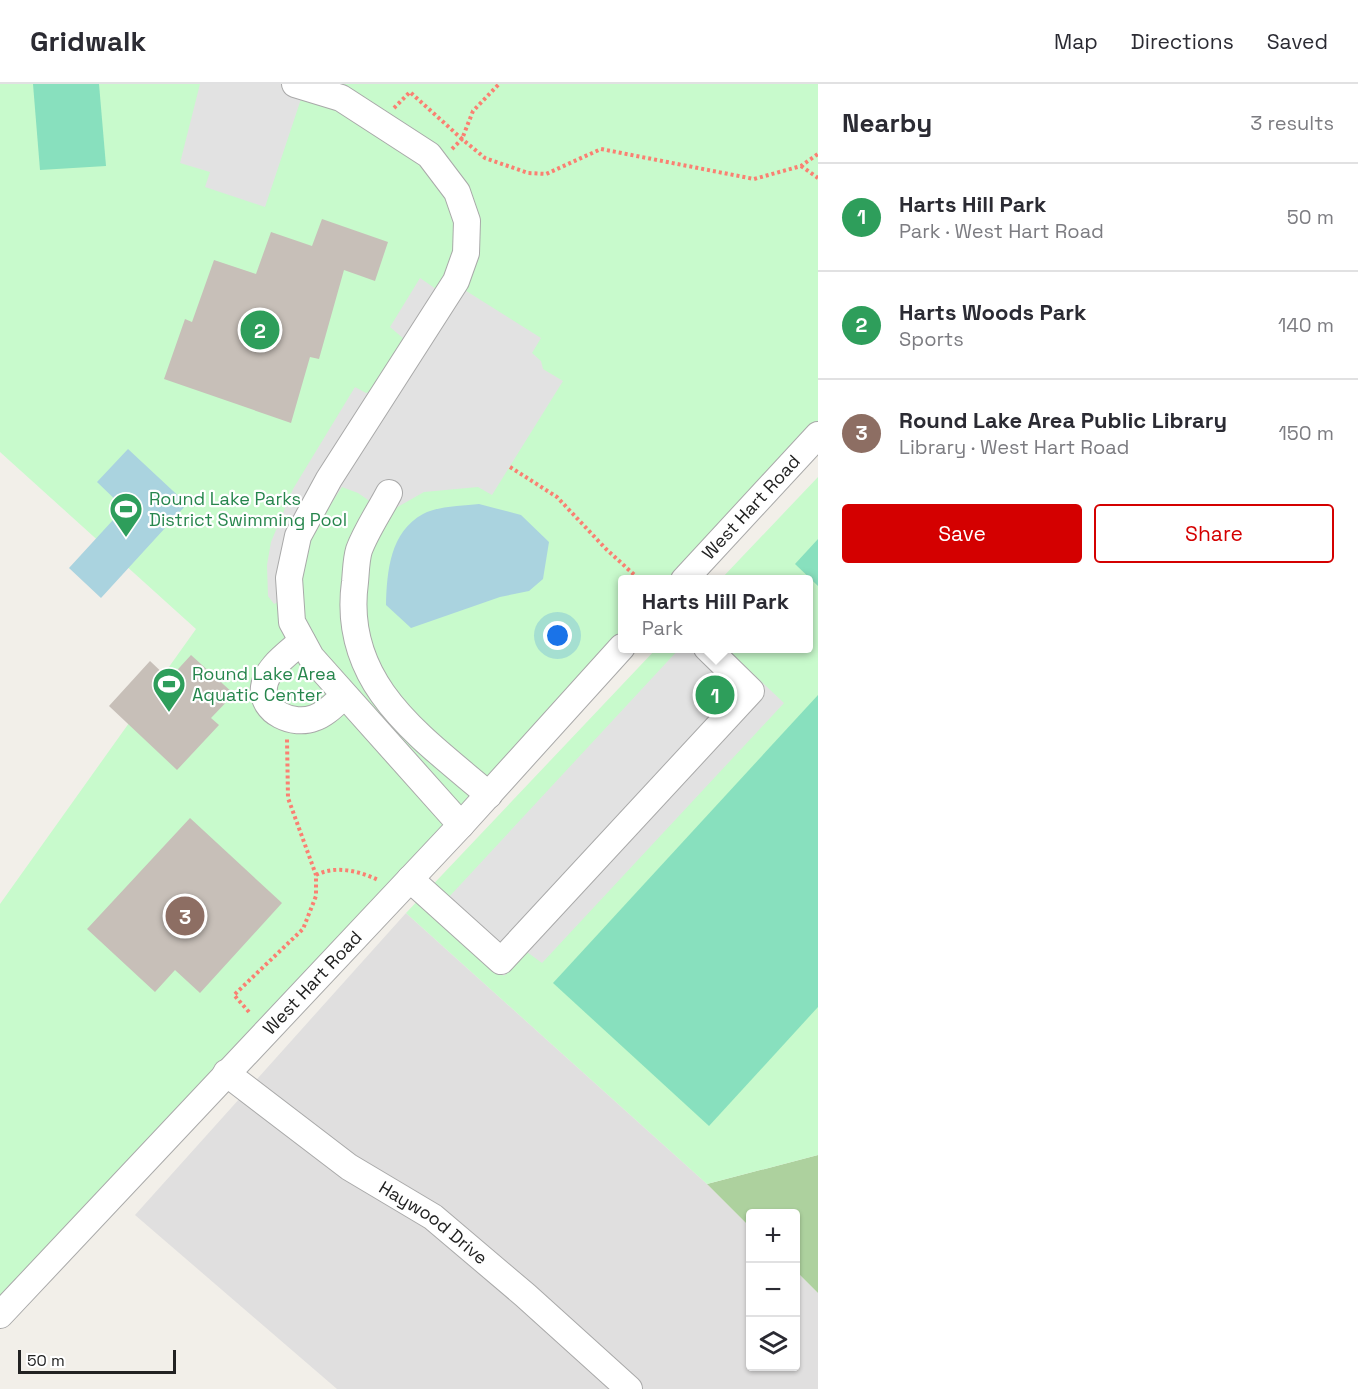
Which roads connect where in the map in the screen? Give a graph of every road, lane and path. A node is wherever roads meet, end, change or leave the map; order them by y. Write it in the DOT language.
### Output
graph roads {
  1 [pos="295,84"];
  2 [pos="499,84"];
  3 [pos="391,111"];
  4 [pos="462,139"];
  5 [pos="449,151"];
  6 [pos="818,154"];
  7 [pos="801,166"];
  8 [pos="818,178"];
  9 [pos="818,435"];
  10 [pos="510,467"];
  11 [pos="389,494"];
  12 [pos="635,575"];
  13 [pos="688,575"];
  14 [pos="302,641"];
  15 [pos="618,651"];
  16 [pos="712,653"];
  17 [pos="344,696"];
  18 [pos="287,732"];
  19 [pos="489,795"];
  20 [pos="460,825"];
  21 [pos="316,875"];
  22 [pos="410,879"];
  23 [pos="380,881"];
  24 [pos="249,1012"];
  25 [pos="226,1073"];
  26 [pos="0,1315"];
  27 [pos="629,1389"];
  1 -- 14 [label="street"];
  2 -- 4 [label="path"];
  3 -- 4 [label="path"];
  4 -- 5 [label="path"];
  4 -- 7 [label="path"];
  6 -- 7 [label="path"];
  7 -- 8 [label="path"];
  9 -- 13 [label="street, West Hart Road"];
  10 -- 12 [label="path"];
  11 -- 19 [label="street"];
  14 -- 17 [label="street"];
  14 -- 17 [label="street"];
  15 -- 19 [label="street, West Hart Road"];
  16 -- 22 [label="street"];
  17 -- 20 [label="street"];
  18 -- 21 [label="path"];
  19 -- 20 [label="street, West Hart Road"];
  20 -- 22 [label="street, West Hart Road"];
  21 -- 23 [label="path"];
  21 -- 24 [label="path"];
  22 -- 25 [label="street, West Hart Road"];
  25 -- 26 [label="street, West Hart Road"];
  25 -- 27 [label="street, Haywood Drive"];
}
